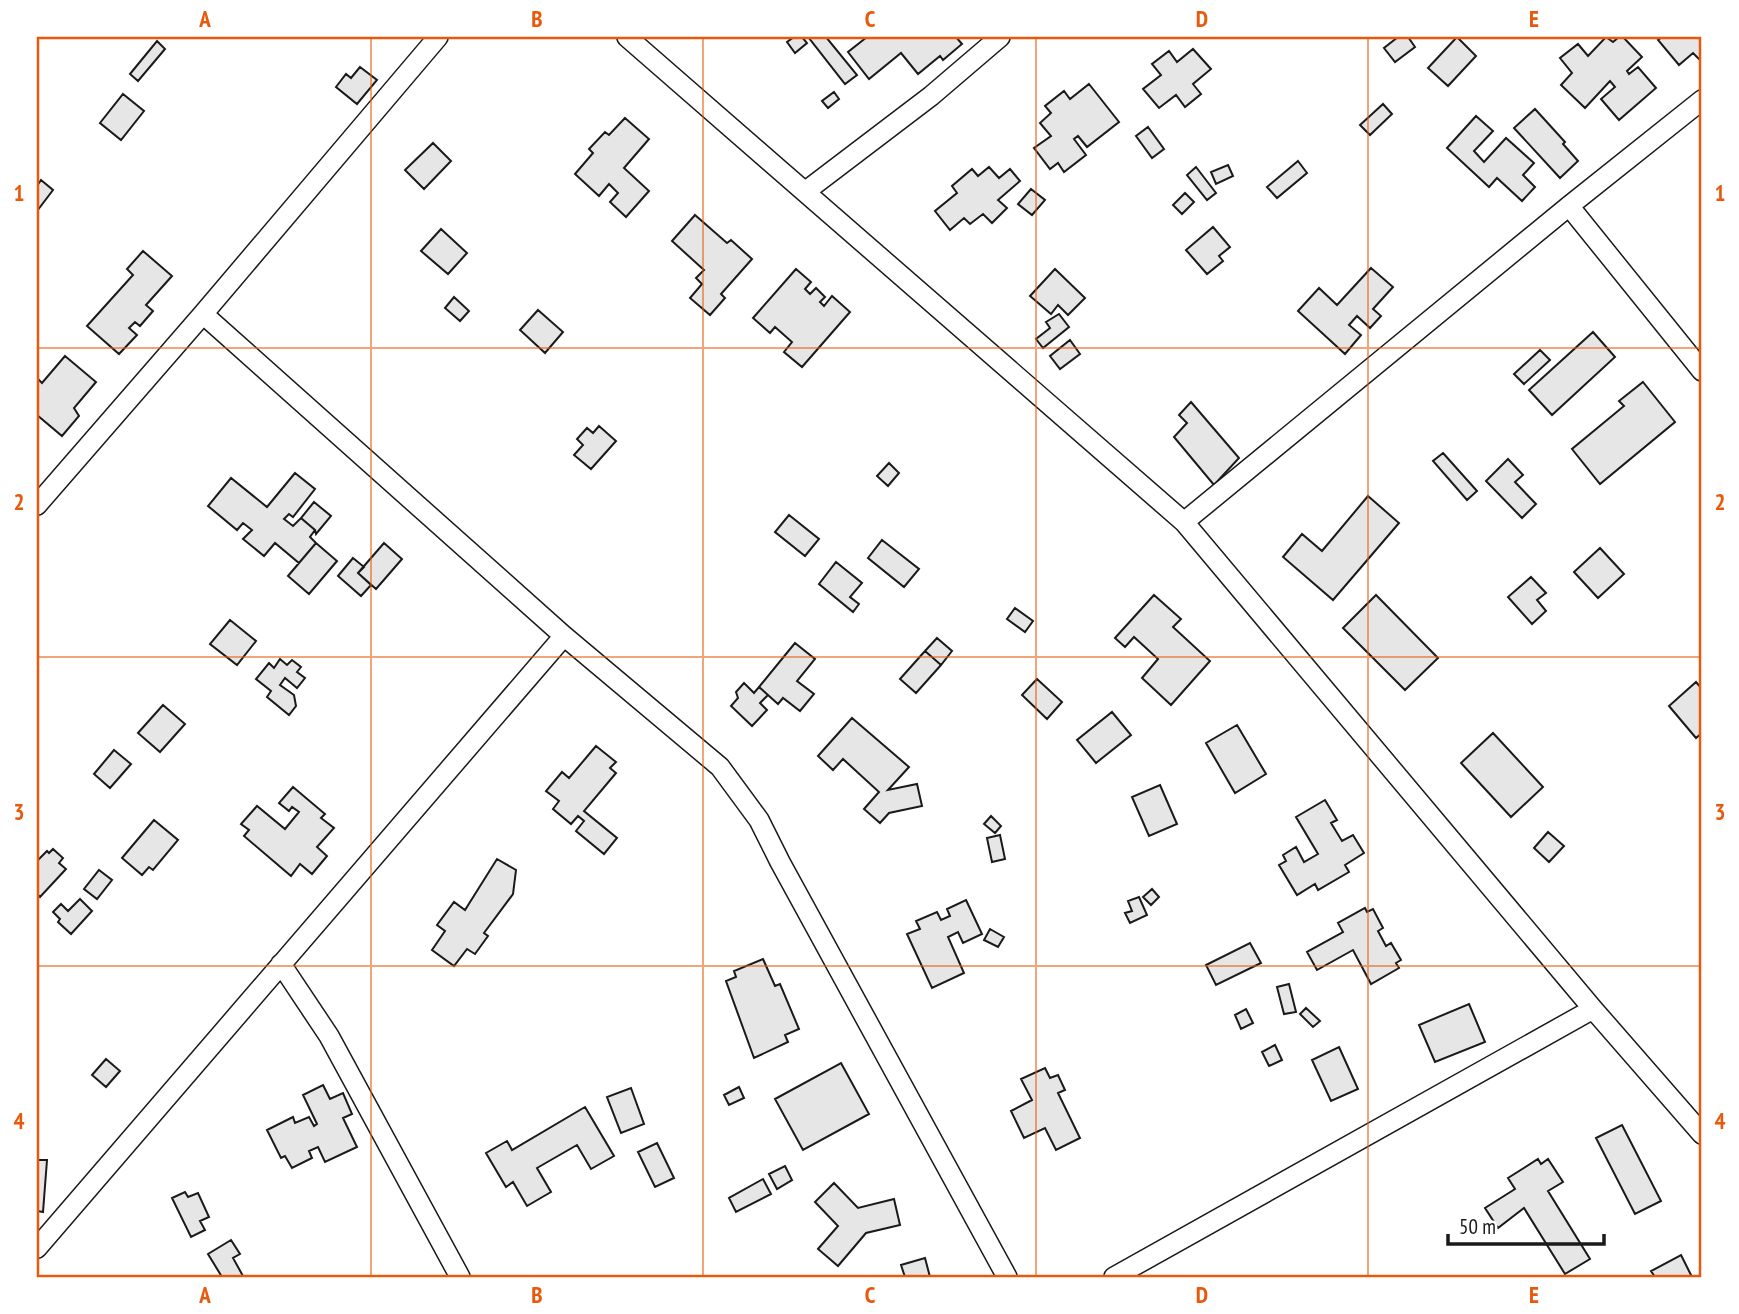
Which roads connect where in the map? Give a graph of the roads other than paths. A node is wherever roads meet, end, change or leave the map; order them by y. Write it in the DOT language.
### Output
graph roads {
  1 [pos="438,37"];
  2 [pos="627,37"];
  3 [pos="1000,37"];
  4 [pos="1702,100"];
  5 [pos="806,191"];
  6 [pos="1569,206"];
  7 [pos="203,314"];
  8 [pos="1702,370"];
  9 [pos="37,505"];
  10 [pos="1184,522"];
  11 [pos="564,636"];
  12 [pos="281,964"];
  13 [pos="1593,1009"];
  14 [pos="1702,1134"];
  15 [pos="37,1248"];
  16 [pos="460,1277"];
  17 [pos="1007,1277"];
  18 [pos="1114,1277"];
  1 -- 7 [label="street"];
  2 -- 5 [label="street"];
  3 -- 5 [label="street"];
  4 -- 6 [label="street"];
  5 -- 10 [label="street"];
  6 -- 8 [label="street"];
  6 -- 10 [label="street"];
  7 -- 9 [label="street"];
  7 -- 11 [label="street"];
  10 -- 13 [label="street"];
  11 -- 12 [label="street"];
  11 -- 17 [label="street"];
  12 -- 15 [label="street"];
  12 -- 16 [label="street"];
  13 -- 14 [label="street"];
  13 -- 18 [label="street"];
}
